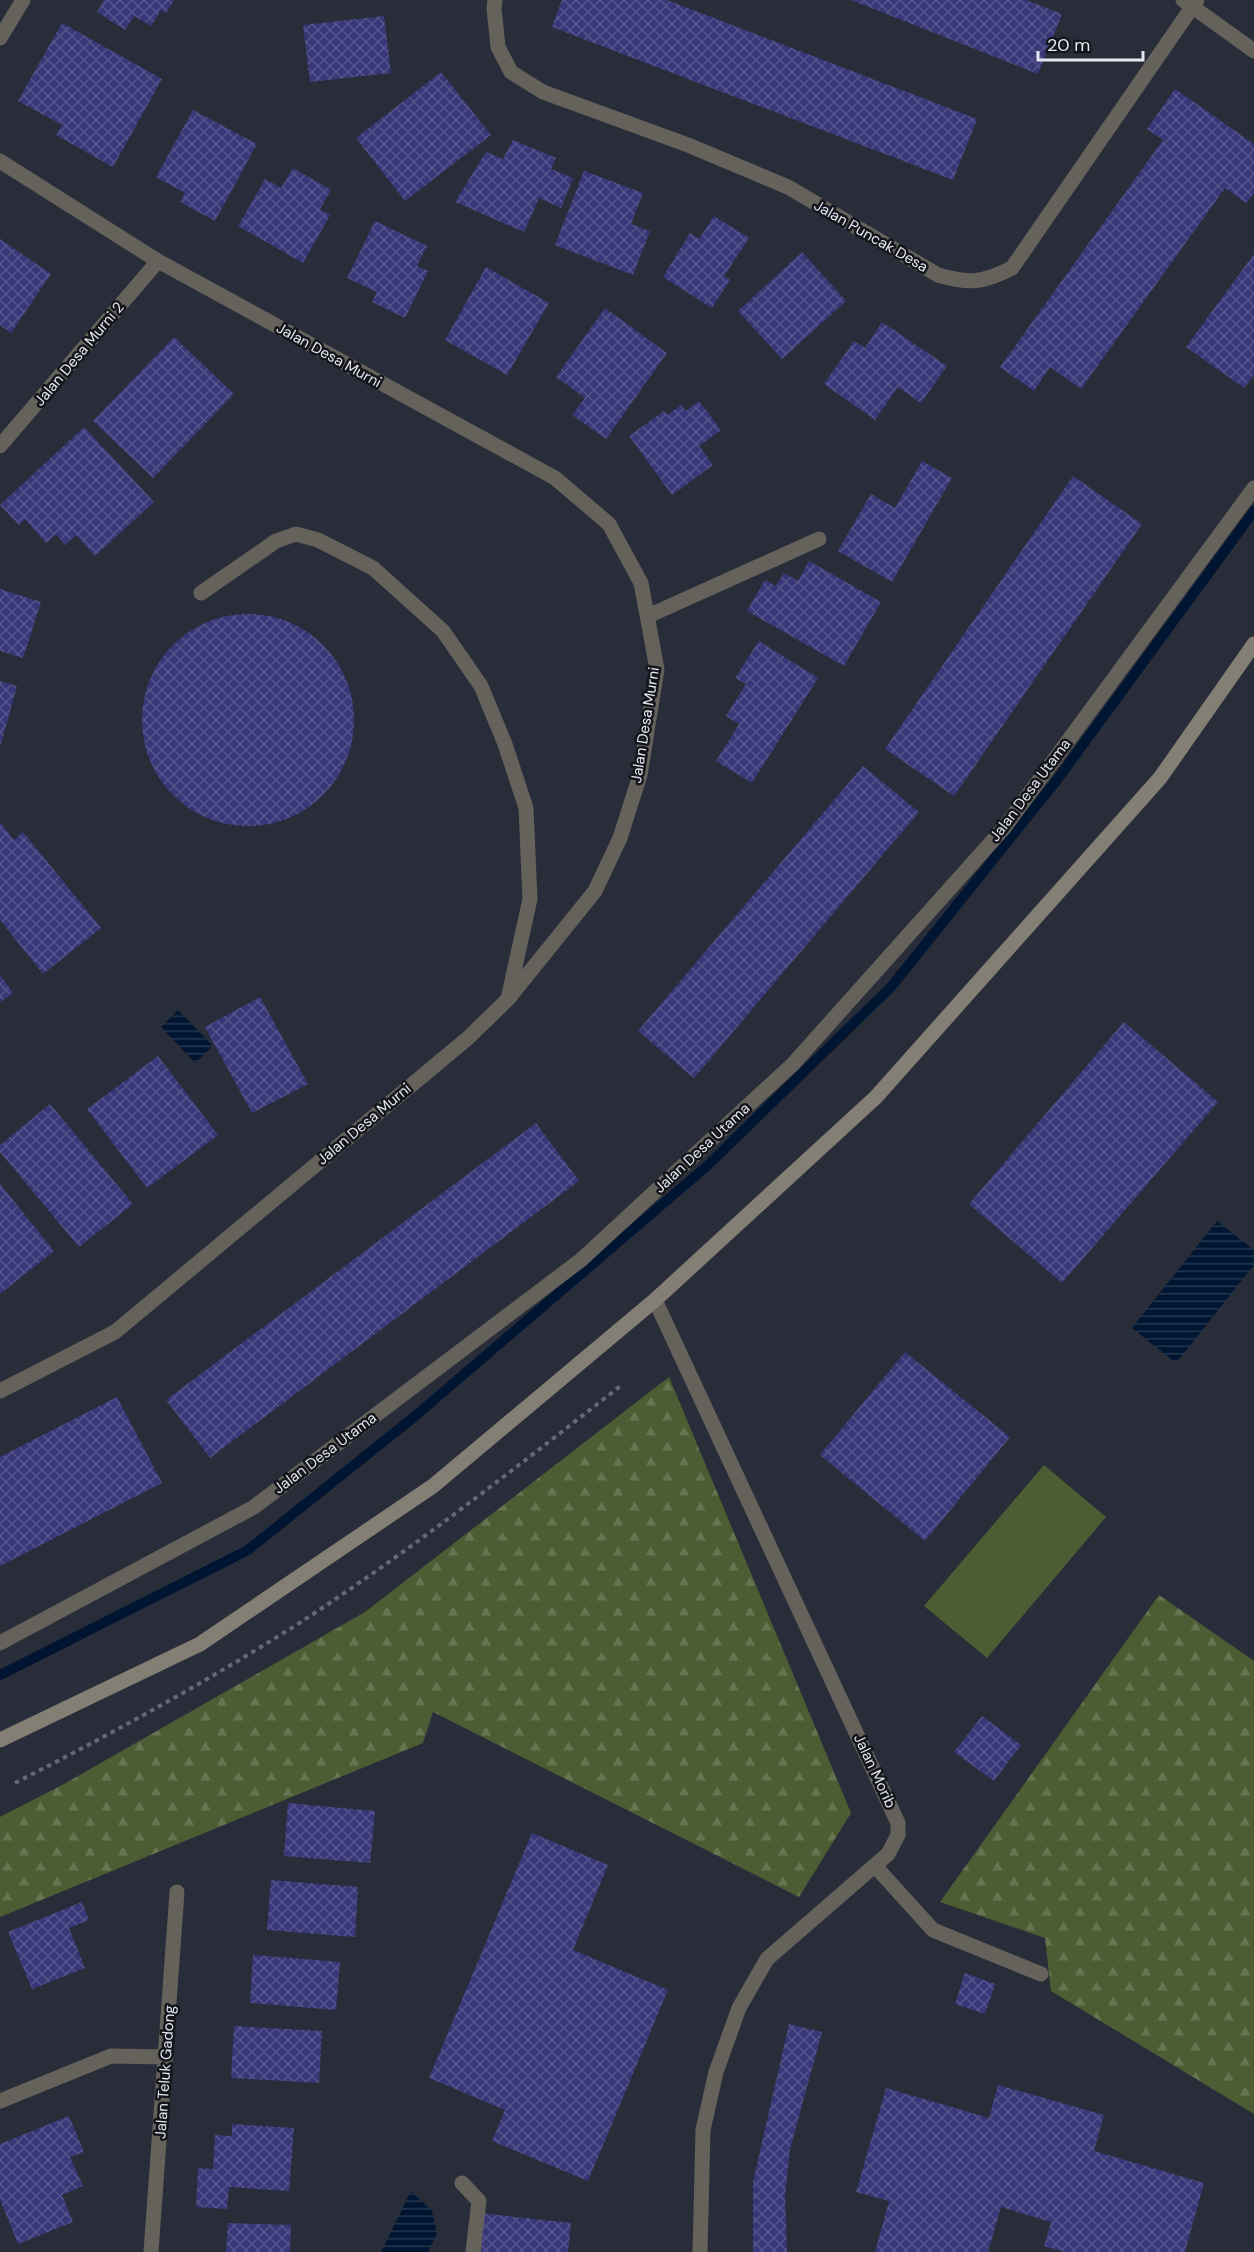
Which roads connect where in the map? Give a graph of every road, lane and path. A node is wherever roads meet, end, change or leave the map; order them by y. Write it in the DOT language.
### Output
graph roads {
  1 [pos="23,0"];
  2 [pos="495,0"];
  3 [pos="1191,2"];
  4 [pos="0,38"];
  5 [pos="1254,51"];
  6 [pos="0,161"];
  7 [pos="158,261"];
  8 [pos="0,446"];
  9 [pos="1254,488"];
  10 [pos="819,539"];
  11 [pos="201,593"];
  12 [pos="648,616"];
  13 [pos="1254,644"];
  14 [pos="508,999"];
  15 [pos="655,1300"];
  16 [pos="623,1384"];
  17 [pos="0,1391"];
  18 [pos="0,1642"];
  19 [pos="0,1740"];
  20 [pos="15,1783"];
  21 [pos="875,1866"];
  22 [pos="177,1892"];
  23 [pos="1041,1974"];
  24 [pos="166,2057"];
  25 [pos="0,2101"];
  26 [pos="462,2183"];
  27 [pos="152,2252"];
  28 [pos="473,2252"];
  29 [pos="700,2252"];
  1 -- 4 [label="street"];
  2 -- 3 [label="street, Jalan Puncak Desa"];
  3 -- 5 [label="street"];
  6 -- 7 [label="street, Jalan Desa Murni"];
  7 -- 8 [label="street, Jalan Desa Murni 2"];
  7 -- 12 [label="street, Jalan Desa Murni"];
  9 -- 18 [label="street, Jalan Desa Utama"];
  10 -- 12 [label="street"];
  11 -- 14 [label="street"];
  12 -- 14 [label="street, Jalan Desa Murni"];
  13 -- 15 [label="street"];
  14 -- 17 [label="street, Jalan Desa Murni"];
  15 -- 19 [label="street"];
  15 -- 21 [label="street, Jalan Morib"];
  16 -- 20 [label="path"];
  21 -- 23 [label="street"];
  21 -- 29 [label="street, Jalan Morib"];
  22 -- 24 [label="street, Jalan Teluk Gadong"];
  24 -- 25 [label="street"];
  24 -- 27 [label="street, Jalan Teluk Gadong"];
  26 -- 28 [label="street"];
}
